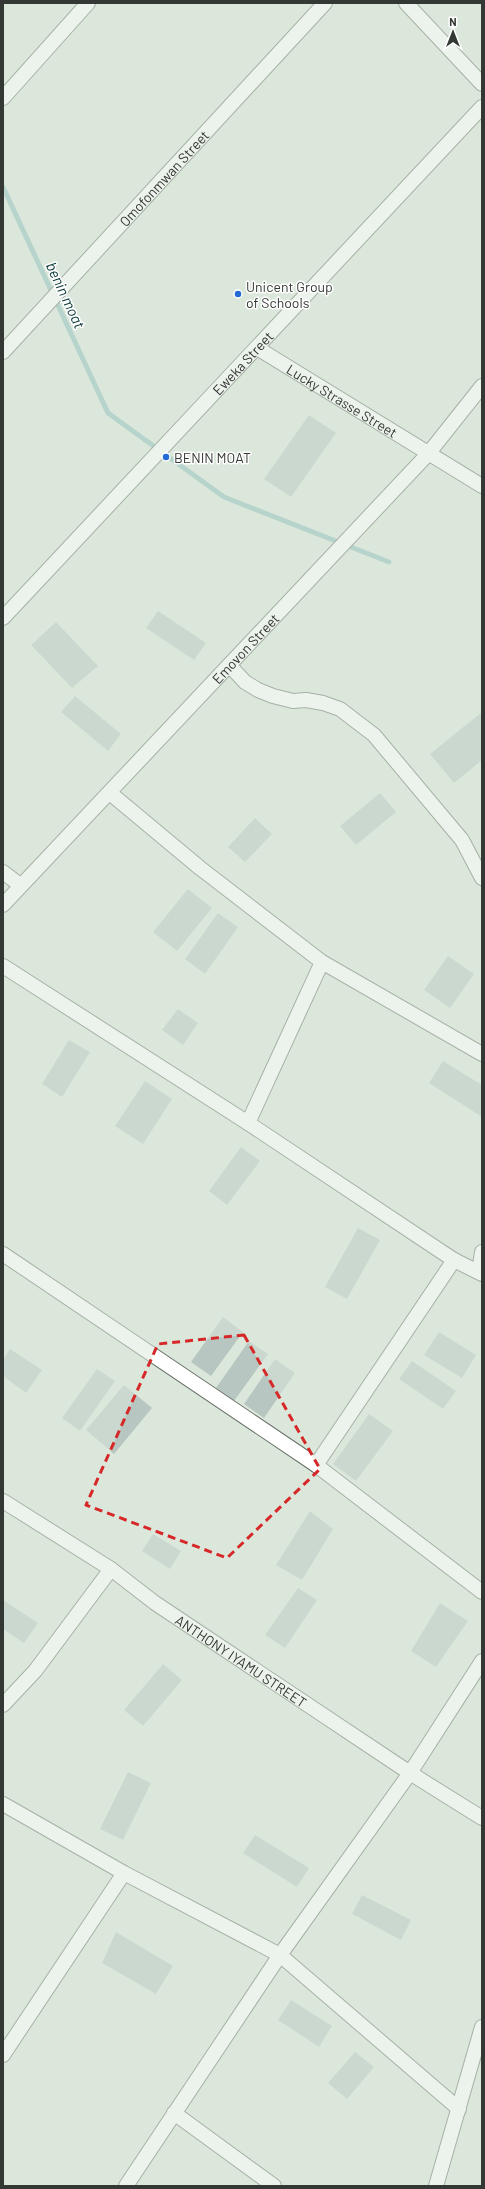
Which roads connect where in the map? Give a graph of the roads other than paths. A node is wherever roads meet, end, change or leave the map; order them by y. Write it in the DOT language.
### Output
graph roads {
  1 [pos="88,3"];
  2 [pos="325,3"];
  3 [pos="406,3"];
  4 [pos="482,84"];
  5 [pos="3,98"];
  6 [pos="482,107"];
  7 [pos="257,348"];
  8 [pos="3,352"];
  9 [pos="482,386"];
  10 [pos="428,454"];
  11 [pos="482,486"];
  12 [pos="5,612"];
  13 [pos="230,666"];
  14 [pos="110,793"];
  15 [pos="3,872"];
  16 [pos="482,878"];
  17 [pos="20,885"];
  18 [pos="3,905"];
  19 [pos="322,962"];
  20 [pos="3,966"];
  21 [pos="482,1054"];
  22 [pos="248,1123"];
  23 [pos="482,1252"];
  24 [pos="3,1254"];
  25 [pos="454,1260"];
  26 [pos="480,1272"];
  27 [pos="316,1465"];
  28 [pos="3,1501"];
  29 [pos="111,1569"];
  30 [pos="482,1592"];
  31 [pos="482,1661"];
  32 [pos="3,1705"];
  33 [pos="410,1773"];
  34 [pos="3,1804"];
  35 [pos="482,1818"];
  36 [pos="124,1873"];
  37 [pos="280,1955"];
  38 [pos="482,2027"];
  39 [pos="3,2055"];
  40 [pos="459,2109"];
  41 [pos="174,2113"];
  42 [pos="126,2186"];
  43 [pos="274,2186"];
  44 [pos="436,2186"];
  1 -- 5 [label="street"];
  2 -- 8 [label="street, Omofonmwan Street"];
  3 -- 4 [label="street"];
  6 -- 7 [label="street, Eweka Street"];
  7 -- 10 [label="street, Lucky Strasse Street"];
  7 -- 12 [label="street, Eweka Street"];
  9 -- 10 [label="street, Emovon Street"];
  10 -- 11 [label="street, Lucky Strasse Street"];
  10 -- 13 [label="street, Emovon Street"];
  13 -- 14 [label="street, Emovon Street"];
  13 -- 16 [label="street"];
  14 -- 17 [label="street, Emovon Street"];
  14 -- 19 [label="street"];
  15 -- 17 [label="street"];
  17 -- 18 [label="street, Emovon Street"];
  19 -- 21 [label="street"];
  19 -- 22 [label="street"];
  20 -- 22 [label="street"];
  22 -- 25 [label="street"];
  23 -- 26 [label="street"];
  24 -- 27 [label="street"];
  25 -- 26 [label="street"];
  25 -- 27 [label="street"];
  27 -- 30 [label="street"];
  28 -- 29 [label="street, ANTHONY IYAMU STREET"];
  29 -- 32 [label="street"];
  29 -- 33 [label="street, ANTHONY IYAMU STREET"];
  31 -- 33 [label="street"];
  33 -- 35 [label="street, ANTHONY IYAMU STREET"];
  33 -- 37 [label="street"];
  34 -- 36 [label="street"];
  36 -- 37 [label="street"];
  36 -- 39 [label="street"];
  37 -- 40 [label="street"];
  37 -- 41 [label="street"];
  38 -- 40 [label="street"];
  40 -- 44 [label="street"];
  41 -- 42 [label="street"];
  41 -- 43 [label="street"];
}
